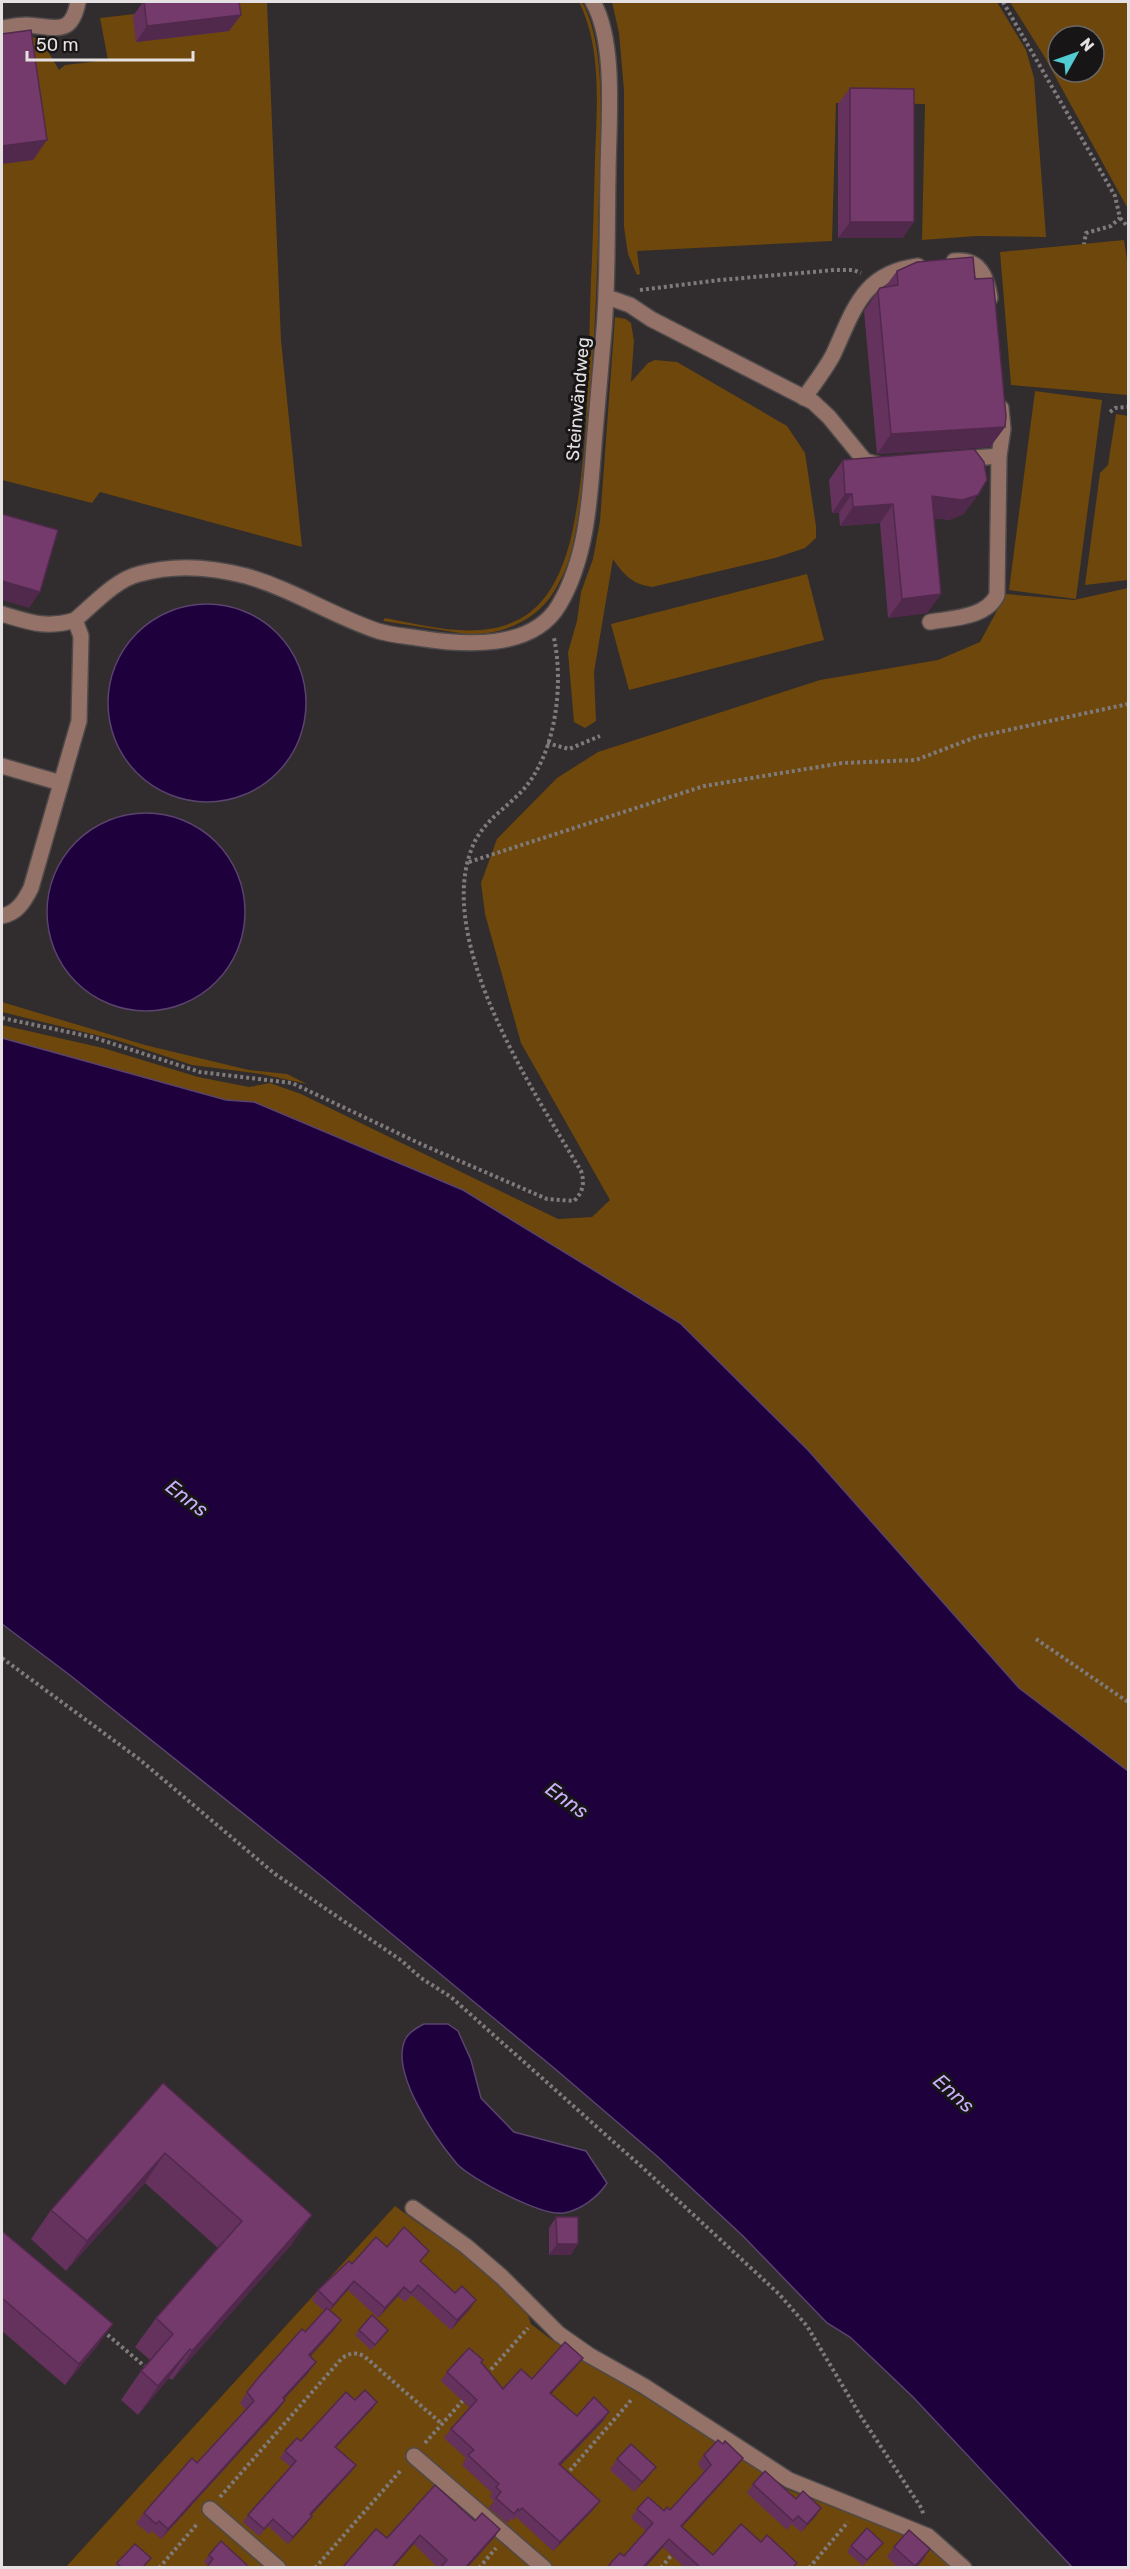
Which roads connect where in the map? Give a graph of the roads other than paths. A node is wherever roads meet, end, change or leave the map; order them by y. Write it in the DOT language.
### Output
graph roads {
  1 [pos="78,2"];
  2 [pos="593,2"];
  3 [pos="2,28"];
  4 [pos="612,298"];
  5 [pos="992,318"];
  6 [pos="1000,388"];
  7 [pos="804,398"];
  8 [pos="999,456"];
  9 [pos="944,460"];
  10 [pos="900,464"];
  11 [pos="2,614"];
  12 [pos="75,620"];
  13 [pos="930,622"];
  14 [pos="2,766"];
  15 [pos="61,783"];
  16 [pos="2,916"];
  17 [pos="412,2208"];
  18 [pos="414,2456"];
  19 [pos="210,2509"];
  20 [pos="278,2568"];
  21 [pos="544,2568"];
  22 [pos="964,2568"];
  1 -- 3 [label="street"];
  2 -- 4 [label="street, Steinwändweg"];
  4 -- 7 [label="street"];
  4 -- 12 [label="street, Steinwändweg"];
  5 -- 7 [label="street"];
  6 -- 8 [label="street"];
  7 -- 10 [label="street"];
  8 -- 9 [label="street"];
  8 -- 13 [label="street"];
  11 -- 12 [label="street"];
  12 -- 15 [label="street"];
  14 -- 15 [label="street"];
  15 -- 16 [label="street"];
  17 -- 22 [label="street"];
  18 -- 21 [label="street"];
  19 -- 20 [label="street"];
}
